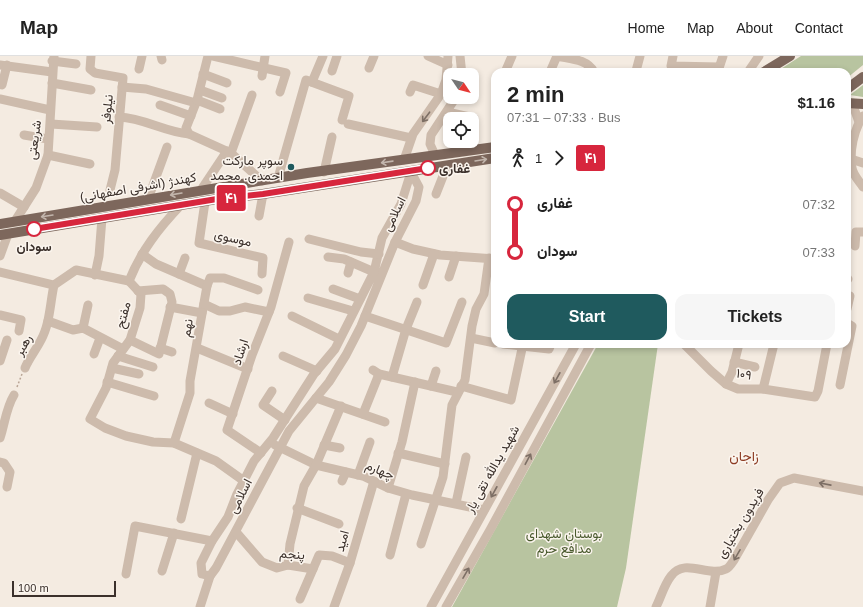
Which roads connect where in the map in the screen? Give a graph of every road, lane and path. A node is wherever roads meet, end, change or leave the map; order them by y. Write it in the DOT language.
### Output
graph roads {
  1 [pos="91,56"];
  2 [pos="142,56"];
  3 [pos="208,56"];
  4 [pos="213,56"];
  5 [pos="265,56"];
  6 [pos="323,56"];
  7 [pos="337,56"];
  8 [pos="374,56"];
  9 [pos="428,56"];
  10 [pos="460,56"];
  11 [pos="512,56"];
  12 [pos="557,56"];
  13 [pos="640,56"];
  14 [pos="673,56"];
  15 [pos="724,56"];
  16 [pos="759,56"];
  17 [pos="790,56"];
  18 [pos="53,58"];
  19 [pos="240,59"];
  20 [pos="585,59"];
  21 [pos="448,61"];
  22 [pos="76,64"];
  23 [pos="4,65"];
  24 [pos="369,68"];
  25 [pos="461,68"];
  26 [pos="507,68"];
  27 [pos="552,68"];
  28 [pos="592,68"];
  29 [pos="637,68"];
  30 [pos="702,68"];
  31 [pos="718,68"];
  32 [pos="751,68"];
  33 [pos="770,68"];
  34 [pos="139,69"];
  35 [pos="332,71"];
  36 [pos="52,72"];
  37 [pos="263,72"];
  38 [pos="204,74"];
  39 [pos="863,77"];
  40 [pos="312,82"];
  41 [pos="52,83"];
  42 [pos="227,83"];
  43 [pos="2,85"];
  44 [pos="122,87"];
  45 [pos="851,87"];
  46 [pos="91,90"];
  47 [pos="200,90"];
  48 [pos="280,92"];
  49 [pos="410,92"];
  50 [pos="441,94"];
  51 [pos="252,96"];
  52 [pos="222,98"];
  53 [pos="0,99"];
  54 [pos="196,102"];
  55 [pos="851,103"];
  56 [pos="452,104"];
  57 [pos="863,104"];
  58 [pos="160,105"];
  59 [pos="851,106"];
  60 [pos="220,109"];
  61 [pos="50,110"];
  62 [pos="447,112"];
  63 [pos="191,116"];
  64 [pos="120,117"];
  65 [pos="443,118"];
  66 [pos="861,119"];
  67 [pos="51,124"];
  68 [pos="97,127"];
  69 [pos="189,134"];
  70 [pos="24,135"];
  71 [pos="332,137"];
  72 [pos="411,138"];
  73 [pos="48,140"];
  74 [pos="167,147"];
  75 [pos="491,148"];
  76 [pos="229,152"];
  77 [pos="48,155"];
  78 [pos="435,155"];
  79 [pos="491,159"];
  80 [pos="852,159"];
  81 [pos="404,160"];
  82 [pos="851,163"];
  83 [pos="863,163"];
  84 [pos="90,164"];
  85 [pos="447,166"];
  86 [pos="324,172"];
  87 [pos="412,172"];
  88 [pos="851,172"];
  89 [pos="307,173"];
  90 [pos="278,178"];
  91 [pos="263,180"];
  92 [pos="863,187"];
  93 [pos="110,190"];
  94 [pos="201,190"];
  95 [pos="284,191"];
  96 [pos="0,193"];
  97 [pos="263,194"];
  98 [pos="436,194"];
  99 [pos="148,199"];
  100 [pos="217,199"];
  101 [pos="205,202"];
  102 [pos="181,205"];
  103 [pos="24,207"];
  104 [pos="260,216"];
  105 [pos="102,218"];
  106 [pos="15,221"];
  107 [pos="0,224"];
  108 [pos="863,232"];
  109 [pos="4,234"];
  110 [pos="310,239"];
  111 [pos="289,242"];
  112 [pos="395,242"];
  113 [pos="855,246"];
  114 [pos="142,254"];
  115 [pos="379,254"];
  116 [pos="434,254"];
  117 [pos="0,256"];
  118 [pos="456,256"];
  119 [pos="328,257"];
  120 [pos="185,258"];
  121 [pos="491,259"];
  122 [pos="351,262"];
  123 [pos="491,270"];
  124 [pos="0,272"];
  125 [pos="374,272"];
  126 [pos="348,273"];
  127 [pos="179,274"];
  128 [pos="262,274"];
  129 [pos="95,275"];
  130 [pos="449,277"];
  131 [pos="129,281"];
  132 [pos="423,284"];
  133 [pos="54,285"];
  134 [pos="207,286"];
  135 [pos="333,289"];
  136 [pos="258,290"];
  137 [pos="138,291"];
  138 [pos="308,298"];
  139 [pos="360,299"];
  140 [pos="417,302"];
  141 [pos="462,302"];
  142 [pos="204,304"];
  143 [pos="88,305"];
  144 [pos="170,307"];
  145 [pos="353,311"];
  146 [pos="269,312"];
  147 [pos="202,313"];
  148 [pos="0,315"];
  149 [pos="292,316"];
  150 [pos="365,316"];
  151 [pos="48,321"];
  152 [pos="83,328"];
  153 [pos="406,330"];
  154 [pos="19,331"];
  155 [pos="100,338"];
  156 [pos="471,338"];
  157 [pos="339,339"];
  158 [pos="7,340"];
  159 [pos="130,340"];
  160 [pos="491,342"];
  161 [pos="160,348"];
  162 [pos="196,348"];
  163 [pos="523,348"];
  164 [pos="574,348"];
  165 [pos="589,348"];
  166 [pos="690,348"];
  167 [pos="738,348"];
  168 [pos="773,348"];
  169 [pos="825,348"];
  170 [pos="848,348"];
  171 [pos="120,352"];
  172 [pos="172,352"];
  173 [pos="94,354"];
  174 [pos="283,356"];
  175 [pos="0,361"];
  176 [pos="734,362"];
  177 [pos="153,367"];
  178 [pos="755,367"];
  179 [pos="25,368"];
  180 [pos="112,368"];
  181 [pos="248,369"];
  182 [pos="436,371"];
  183 [pos="317,372"];
  184 [pos="139,374"];
  185 [pos="392,377"];
  186 [pos="107,382"];
  187 [pos="415,382"];
  188 [pos="726,384"];
  189 [pos="840,385"];
  190 [pos="431,386"];
  191 [pos="763,388"];
  192 [pos="459,389"];
  193 [pos="272,391"];
  194 [pos="14,395"];
  195 [pos="154,396"];
  196 [pos="316,398"];
  197 [pos="209,403"];
  198 [pos="341,406"];
  199 [pos="233,414"];
  200 [pos="363,414"];
  201 [pos="285,420"];
  202 [pos="385,422"];
  203 [pos="0,438"];
  204 [pos="270,442"];
  205 [pos="370,442"];
  206 [pos="174,443"];
  207 [pos="324,445"];
  208 [pos="280,447"];
  209 [pos="340,448"];
  210 [pos="197,453"];
  211 [pos="398,453"];
  212 [pos="261,454"];
  213 [pos="466,458"];
  214 [pos="0,462"];
  215 [pos="445,464"];
  216 [pos="316,465"];
  217 [pos="346,472"];
  218 [pos="358,475"];
  219 [pos="244,480"];
  220 [pos="374,481"];
  221 [pos="342,482"];
  222 [pos="7,487"];
  223 [pos="388,488"];
  224 [pos="863,491"];
  225 [pos="406,494"];
  226 [pos="435,500"];
  227 [pos="456,504"];
  228 [pos="297,508"];
  229 [pos="484,510"];
  230 [pos="181,519"];
  231 [pos="339,524"];
  232 [pos="236,532"];
  233 [pos="174,533"];
  234 [pos="212,541"];
  235 [pos="421,544"];
  236 [pos="390,555"];
  237 [pos="350,563"];
  238 [pos="288,565"];
  239 [pos="313,569"];
  240 [pos="162,571"];
  241 [pos="716,572"];
  242 [pos="126,574"];
  243 [pos="210,576"];
  244 [pos="300,600"];
  245 [pos="200,607"];
  246 [pos="334,607"];
  247 [pos="431,607"];
  248 [pos="446,607"];
  249 [pos="656,607"];
  250 [pos="710,607"];
  1 -- 44 [label="street, نیلوفر"];
  2 -- 34 [label="street"];
  3 -- 38 [label="street"];
  4 -- 19 [label="street"];
  5 -- 37 [label="street"];
  6 -- 40 [label="street"];
  7 -- 35 [label="street"];
  8 -- 24 [label="street"];
  9 -- 21 [label="street"];
  10 -- 25 [label="street"];
  11 -- 26 [label="street"];
  12 -- 20 [label="street"];
  12 -- 27 [label="street"];
  13 -- 29 [label="street"];
  14 -- 30 [label="street"];
  15 -- 31 [label="street"];
  16 -- 32 [label="street"];
  17 -- 33 [label="main road"];
  18 -- 22 [label="street"];
  18 -- 36 [label="street, شریعتی"];
  19 -- 37 [label="street"];
  20 -- 28 [label="street"];
  21 -- 50 [label="street"];
  23 -- 36 [label="street"];
  23 -- 43 [label="street"];
  36 -- 41 [label="street, شریعتی"];
  37 -- 48 [label="street"];
  38 -- 42 [label="street"];
  38 -- 47 [label="street"];
  39 -- 45 [label="main road"];
  40 -- 72 [label="street"];
  40 -- 90 [label="street"];
  41 -- 46 [label="street"];
  41 -- 61 [label="street, شریعتی"];
  44 -- 54 [label="street"];
  44 -- 64 [label="street, نیلوفر"];
  47 -- 52 [label="street"];
  47 -- 54 [label="street"];
  49 -- 50 [label="street"];
  50 -- 72 [label="street, one-way"];
  51 -- 76 [label="street"];
  53 -- 61 [label="street"];
  54 -- 60 [label="street"];
  54 -- 63 [label="street"];
  55 -- 57 [label="main road"];
  56 -- 62 [label="street"];
  58 -- 63 [label="street"];
  59 -- 66 [label="street"];
  61 -- 67 [label="street, شریعتی"];
  63 -- 69 [label="street"];
  64 -- 69 [label="street"];
  64 -- 93 [label="street, نیلوفر"];
  65 -- 78 [label="street"];
  66 -- 80 [label="street"];
  67 -- 68 [label="street"];
  67 -- 73 [label="street, شریعتی"];
  69 -- 76 [label="street"];
  70 -- 73 [label="street"];
  71 -- 86 [label="street"];
  72 -- 81 [label="street"];
  73 -- 77 [label="street, شریعتی"];
  74 -- 99 [label="street"];
  75 -- 78 [label="main road, کهندژ (اشرفی اصفهانی)"];
  76 -- 91 [label="street"];
  76 -- 94 [label="street"];
  77 -- 84 [label="street"];
  77 -- 103 [label="street, شریعتی"];
  78 -- 81 [label="main road, کهندژ (اشرفی اصفهانی)"];
  85 -- 79 [label="main road, کهندژ (اشرفی اصفهانی), one-way"];
  80 -- 82 [label="street"];
  80 -- 83 [label="street"];
  81 -- 86 [label="main road, کهندژ (اشرفی اصفهانی), one-way"];
  85 -- 87 [label="main road, کهندژ (اشرفی اصفهانی)"];
  85 -- 98 [label="street"];
  86 -- 89 [label="main road, کهندژ (اشرفی اصفهانی)"];
  87 -- 95 [label="main road, کهندژ (اشرفی اصفهانی)"];
  87 -- 112 [label="street, اسلامی"];
  87 -- 115 [label="street, اسلامی"];
  88 -- 92 [label="street"];
  89 -- 90 [label="main road, کهندژ (اشرفی اصفهانی)"];
  89 -- 95 [label="main road"];
  90 -- 91 [label="main road, کهندژ (اشرفی اصفهانی)"];
  91 -- 94 [label="main road, کهندژ (اشرفی اصفهانی)"];
  91 -- 100 [label="main road"];
  94 -- 99 [label="main road, کهندژ (اشرفی اصفهانی), one-way"];
  95 -- 97 [label="main road, کهندژ (اشرفی اصفهانی)"];
  96 -- 103 [label="street"];
  97 -- 100 [label="main road, کهندژ (اشرفی اصفهانی)"];
  97 -- 104 [label="street"];
  99 -- 106 [label="main road, کهندژ (اشرفی اصفهانی), one-way"];
  100 -- 101 [label="main road, کهندژ (اشرفی اصفهانی)"];
  101 -- 102 [label="main road, کهندژ (اشرفی اصفهانی)"];
  101 -- 128 [label="street, موسوی"];
  102 -- 105 [label="main road, کهندژ (اشرفی اصفهانی)"];
  102 -- 114 [label="street"];
  103 -- 106 [label="street, شریعتی"];
  105 -- 109 [label="main road, کهندژ (اشرفی اصفهانی)"];
  105 -- 129 [label="street"];
  106 -- 107 [label="main road, کهندژ (اشرفی اصفهانی)"];
  108 -- 113 [label="street"];
  109 -- 117 [label="street"];
  110 -- 115 [label="street"];
  111 -- 146 [label="street, ارشاد"];
  112 -- 116 [label="street"];
  112 -- 150 [label="street, اسلامی"];
  114 -- 127 [label="street"];
  114 -- 131 [label="street"];
  115 -- 125 [label="street, اسلامی"];
  116 -- 118 [label="street"];
  116 -- 132 [label="street"];
  118 -- 121 [label="street"];
  118 -- 130 [label="street"];
  119 -- 122 [label="street"];
  120 -- 127 [label="street"];
  122 -- 125 [label="street"];
  122 -- 126 [label="street"];
  123 -- 156 [label="street"];
  124 -- 133 [label="street"];
  125 -- 139 [label="street, اسلامی"];
  127 -- 134 [label="street"];
  129 -- 131 [label="street"];
  129 -- 133 [label="street"];
  131 -- 137 [label="street, مفتح"];
  133 -- 151 [label="street, رهبر"];
  134 -- 136 [label="street"];
  134 -- 142 [label="street, نهم"];
  135 -- 139 [label="street"];
  137 -- 144 [label="street"];
  137 -- 159 [label="street, مفتح"];
  138 -- 145 [label="street"];
  139 -- 145 [label="street, اسلامی"];
  140 -- 153 [label="street"];
  141 -- 153 [label="street"];
  142 -- 146 [label="street"];
  142 -- 147 [label="street, نهم"];
  143 -- 152 [label="street"];
  144 -- 147 [label="street"];
  144 -- 161 [label="street"];
  145 -- 157 [label="street, اسلامی"];
  146 -- 181 [label="street, ارشاد"];
  147 -- 162 [label="street, نهم"];
  148 -- 154 [label="street"];
  149 -- 157 [label="street"];
  150 -- 153 [label="street"];
  150 -- 196 [label="street, اسلامی"];
  151 -- 152 [label="street"];
  151 -- 179 [label="street, رهبر"];
  152 -- 155 [label="street"];
  153 -- 185 [label="street"];
  155 -- 171 [label="street"];
  155 -- 173 [label="street"];
  156 -- 160 [label="street"];
  156 -- 192 [label="street"];
  157 -- 183 [label="street, اسلامی"];
  158 -- 175 [label="street"];
  159 -- 161 [label="street"];
  159 -- 171 [label="street, مفتح"];
  161 -- 172 [label="street"];
  162 -- 181 [label="street"];
  162 -- 206 [label="street, نهم"];
  163 -- 192 [label="street"];
  164 -- 229 [label="street, شهید یدالله تقی یار, one-way"];
  248 -- 165 [label="street, شهید یدالله تقی یار, one-way"];
  166 -- 188 [label="street, ۱۰۹"];
  167 -- 176 [label="street"];
  168 -- 191 [label="street"];
  169 -- 191 [label="street, ۱۰۹"];
  170 -- 189 [label="street"];
  171 -- 177 [label="street"];
  171 -- 180 [label="street, مفتح"];
  174 -- 183 [label="street"];
  176 -- 178 [label="street"];
  176 -- 188 [label="street"];
  179 -- 194 [label="path, رهبر"];
  180 -- 184 [label="street"];
  180 -- 186 [label="street, مفتح"];
  181 -- 199 [label="street, ارشاد"];
  182 -- 190 [label="street"];
  183 -- 201 [label="street, اسلامی"];
  185 -- 187 [label="street"];
  185 -- 200 [label="street"];
  186 -- 195 [label="street"];
  186 -- 206 [label="street, مفتح"];
  187 -- 190 [label="street"];
  187 -- 211 [label="street"];
  188 -- 191 [label="street, ۱۰۹"];
  190 -- 192 [label="street"];
  192 -- 215 [label="street"];
  193 -- 201 [label="street"];
  194 -- 203 [label="street"];
  196 -- 198 [label="street"];
  196 -- 208 [label="street, اسلامی"];
  197 -- 199 [label="street"];
  198 -- 200 [label="street"];
  198 -- 207 [label="street"];
  199 -- 212 [label="street, ارشاد"];
  200 -- 202 [label="street"];
  201 -- 204 [label="street, اسلامی"];
  204 -- 208 [label="street, چهارم"];
  204 -- 212 [label="street, اسلامی"];
  205 -- 218 [label="street"];
  206 -- 210 [label="street"];
  207 -- 209 [label="street"];
  207 -- 216 [label="street"];
  208 -- 216 [label="street, چهارم"];
  208 -- 232 [label="street, اسلامی"];
  210 -- 219 [label="street"];
  210 -- 230 [label="street"];
  211 -- 215 [label="street"];
  211 -- 223 [label="street"];
  212 -- 219 [label="street, اسلامی"];
  213 -- 227 [label="street"];
  214 -- 222 [label="street"];
  215 -- 226 [label="street"];
  216 -- 217 [label="street, چهارم"];
  216 -- 228 [label="street"];
  217 -- 218 [label="street, چهارم"];
  217 -- 221 [label="street"];
  218 -- 220 [label="street, چهارم"];
  219 -- 234 [label="street, اسلامی"];
  220 -- 223 [label="street, چهارم"];
  220 -- 237 [label="street, امید"];
  223 -- 225 [label="street, چهارم"];
  224 -- 241 [label="street, فریدون بختیاری, one-way"];
  225 -- 226 [label="street, چهارم"];
  225 -- 236 [label="street"];
  226 -- 227 [label="street, چهارم"];
  226 -- 235 [label="street"];
  227 -- 229 [label="street, چهارم"];
  228 -- 231 [label="street"];
  228 -- 238 [label="street"];
  229 -- 247 [label="street, شهید یدالله تقی یار"];
  232 -- 238 [label="street, پنجم"];
  232 -- 243 [label="street, اسلامی"];
  233 -- 234 [label="street"];
  233 -- 240 [label="street"];
  233 -- 242 [label="street"];
  234 -- 243 [label="street, اسلامی"];
  237 -- 239 [label="street, پنجم"];
  237 -- 246 [label="street, امید"];
  238 -- 239 [label="street, پنجم"];
  239 -- 244 [label="street"];
  241 -- 249 [label="street, فریدون بختیاری"];
  241 -- 250 [label="street"];
  243 -- 245 [label="street"];
}
